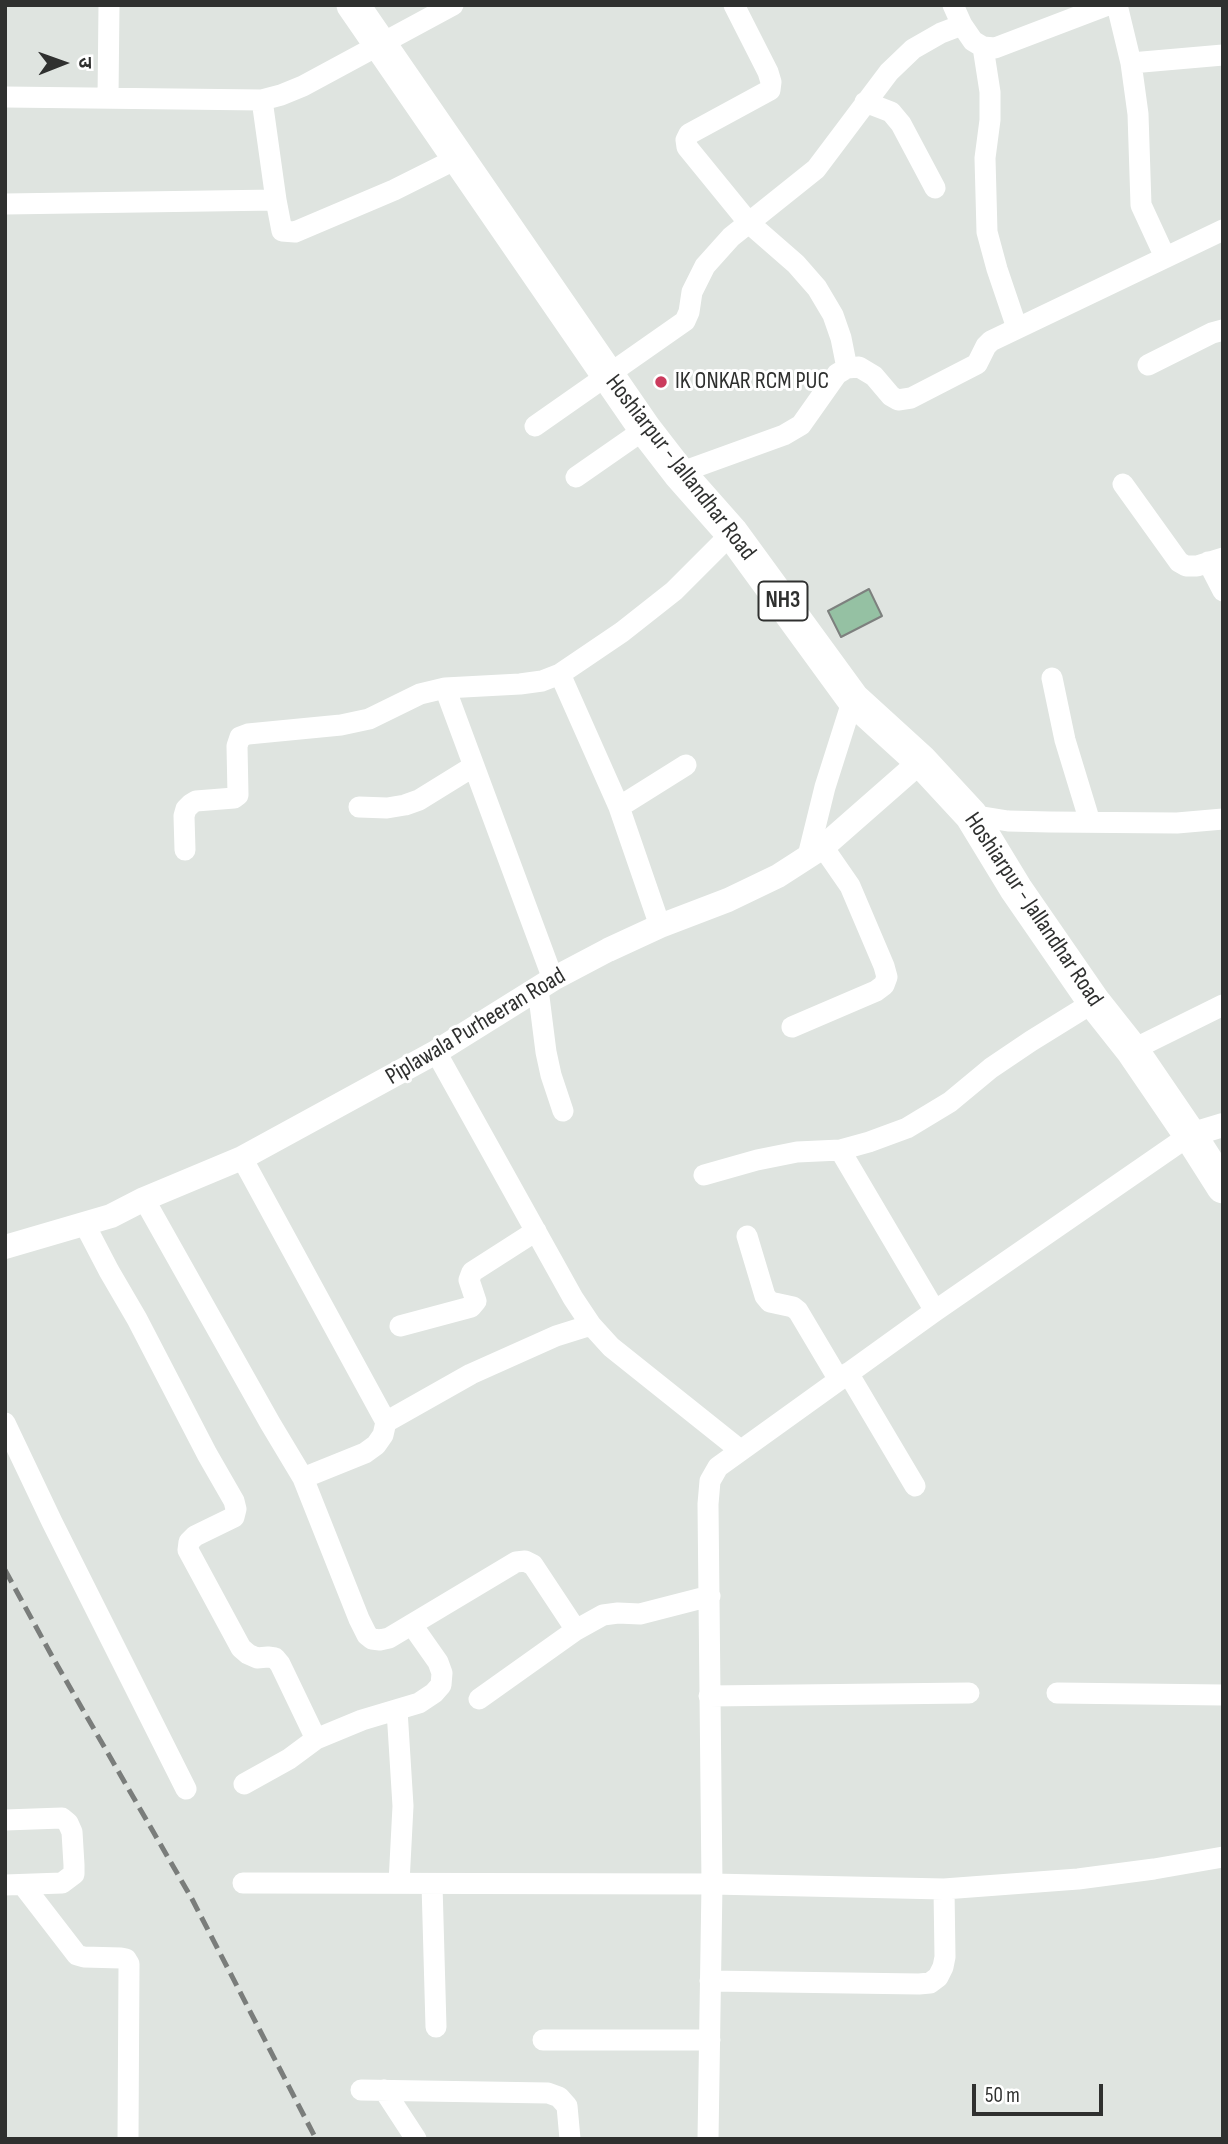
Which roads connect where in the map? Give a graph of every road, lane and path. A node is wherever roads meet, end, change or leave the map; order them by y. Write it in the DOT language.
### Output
graph roads {
  1 [pos="109,5"];
  2 [pos="353,5"];
  3 [pos="453,5"];
  4 [pos="734,5"];
  5 [pos="953,5"];
  6 [pos="1108,5"];
  7 [pos="1118,5"];
  8 [pos="962,25"];
  9 [pos="381,44"];
  10 [pos="983,47"];
  11 [pos="1223,55"];
  12 [pos="1131,63"];
  13 [pos="5,97"];
  14 [pos="108,98"];
  15 [pos="262,100"];
  16 [pos="865,102"];
  17 [pos="458,158"];
  18 [pos="935,188"];
  19 [pos="276,200"];
  20 [pos="5,204"];
  21 [pos="749,223"];
  22 [pos="1223,230"];
  23 [pos="1165,257"];
  24 [pos="1017,328"];
  25 [pos="1223,330"];
  26 [pos="1147,365"];
  27 [pos="847,368"];
  28 [pos="608,376"];
  29 [pos="535,426"];
  30 [pos="645,429"];
  31 [pos="679,473"];
  32 [pos="576,477"];
  33 [pos="1123,484"];
  34 [pos="732,533"];
  35 [pos="1215,560"];
  36 [pos="1223,592"];
  37 [pos="560,674"];
  38 [pos="1052,678"];
  39 [pos="444,688"];
  40 [pos="853,699"];
  41 [pos="920,761"];
  42 [pos="686,765"];
  43 [pos="474,766"];
  44 [pos="359,807"];
  45 [pos="619,807"];
  46 [pos="971,816"];
  47 [pos="1223,819"];
  48 [pos="1090,822"];
  49 [pos="185,850"];
  50 [pos="816,851"];
  51 [pos="660,926"];
  52 [pos="545,984"];
  53 [pos="1094,1002"];
  54 [pos="1223,1005"];
  55 [pos="792,1027"];
  56 [pos="1132,1050"];
  57 [pos="436,1052"];
  58 [pos="563,1111"];
  59 [pos="1223,1125"];
  60 [pos="1190,1135"];
  61 [pos="840,1150"];
  62 [pos="242,1158"];
  63 [pos="704,1175"];
  64 [pos="1223,1187"];
  65 [pos="144,1199"];
  66 [pos="85,1225"];
  67 [pos="536,1231"];
  68 [pos="747,1236"];
  69 [pos="5,1247"];
  70 [pos="934,1311"];
  71 [pos="591,1325"];
  72 [pos="400,1326"];
  73 [pos="844,1376"];
  74 [pos="386,1422"];
  75 [pos="5,1423"];
  76 [pos="740,1450"];
  77 [pos="303,1478"];
  78 [pos="915,1486"];
  79 [pos="710,1596"];
  80 [pos="412,1625"];
  81 [pos="576,1630"];
  82 [pos="970,1693"];
  83 [pos="1057,1693"];
  84 [pos="1223,1695"];
  85 [pos="709,1696"];
  86 [pos="479,1699"];
  87 [pos="397,1710"];
  88 [pos="316,1740"];
  89 [pos="244,1784"];
  90 [pos="186,1789"];
  91 [pos="5,1820"];
  92 [pos="1223,1857"];
  93 [pos="243,1883"];
  94 [pos="400,1883"];
  95 [pos="432,1884"];
  96 [pos="712,1884"];
  97 [pos="14,1885"];
  98 [pos="944,1889"];
  99 [pos="710,1981"];
  100 [pos="436,2027"];
  101 [pos="543,2040"];
  102 [pos="710,2040"];
  103 [pos="361,2090"];
  104 [pos="384,2090"];
  105 [pos="709,2131"];
  106 [pos="128,2139"];
  107 [pos="416,2139"];
  108 [pos="570,2139"];
  109 [pos="693,2139"];
  1 -- 14 [label="street"];
  2 -- 9 [label="highway, Hoshiarpur - Jallandhar Road / NH3"];
  3 -- 9 [label="street"];
  4 -- 21 [label="street"];
  5 -- 8 [label="street"];
  6 -- 10 [label="street"];
  7 -- 12 [label="street"];
  8 -- 10 [label="street"];
  8 -- 16 [label="street"];
  9 -- 15 [label="street"];
  9 -- 17 [label="highway, Hoshiarpur - Jallandhar Road / NH3"];
  10 -- 24 [label="street"];
  11 -- 12 [label="street"];
  12 -- 23 [label="street"];
  13 -- 14 [label="street"];
  14 -- 15 [label="street"];
  15 -- 19 [label="street"];
  16 -- 18 [label="street"];
  16 -- 21 [label="street"];
  17 -- 19 [label="street"];
  17 -- 28 [label="highway, Hoshiarpur - Jallandhar Road / NH3"];
  19 -- 20 [label="street"];
  21 -- 27 [label="street"];
  21 -- 28 [label="street"];
  22 -- 23 [label="street"];
  23 -- 24 [label="street"];
  24 -- 27 [label="street"];
  25 -- 26 [label="street"];
  27 -- 31 [label="street"];
  28 -- 29 [label="street"];
  28 -- 30 [label="highway, Hoshiarpur - Jallandhar Road / NH3"];
  30 -- 31 [label="highway, Hoshiarpur - Jallandhar Road / NH3"];
  30 -- 32 [label="street"];
  31 -- 34 [label="highway, Hoshiarpur - Jallandhar Road / NH3"];
  33 -- 35 [label="street"];
  34 -- 37 [label="street"];
  34 -- 40 [label="highway, Hoshiarpur - Jallandhar Road / NH3"];
  35 -- 36 [label="street"];
  37 -- 39 [label="street"];
  37 -- 45 [label="street"];
  38 -- 48 [label="street"];
  39 -- 43 [label="street"];
  39 -- 49 [label="street"];
  40 -- 41 [label="highway, Hoshiarpur - Jallandhar Road / NH3"];
  40 -- 50 [label="street"];
  41 -- 46 [label="highway, Hoshiarpur - Jallandhar Road / NH3"];
  41 -- 50 [label="street, Piplawala Purheeran Road"];
  42 -- 45 [label="street"];
  43 -- 44 [label="street"];
  43 -- 52 [label="street"];
  45 -- 51 [label="street"];
  46 -- 48 [label="street"];
  46 -- 53 [label="highway, Hoshiarpur - Jallandhar Road / NH3"];
  47 -- 48 [label="street"];
  50 -- 51 [label="street, Piplawala Purheeran Road"];
  50 -- 55 [label="street"];
  51 -- 52 [label="street, Piplawala Purheeran Road"];
  52 -- 57 [label="street, Piplawala Purheeran Road"];
  52 -- 58 [label="street"];
  53 -- 56 [label="highway, Hoshiarpur - Jallandhar Road / NH3"];
  53 -- 61 [label="street"];
  54 -- 56 [label="street"];
  56 -- 60 [label="highway, Hoshiarpur - Jallandhar Road / NH3"];
  57 -- 62 [label="street, Piplawala Purheeran Road"];
  57 -- 67 [label="street"];
  59 -- 60 [label="street"];
  60 -- 64 [label="highway, Hoshiarpur - Jallandhar Road / NH3"];
  60 -- 70 [label="street"];
  61 -- 63 [label="street"];
  61 -- 70 [label="street"];
  62 -- 65 [label="street, Piplawala Purheeran Road"];
  62 -- 74 [label="street"];
  65 -- 66 [label="street, Piplawala Purheeran Road"];
  65 -- 77 [label="street"];
  66 -- 69 [label="street, Piplawala Purheeran Road"];
  66 -- 88 [label="street"];
  67 -- 71 [label="street"];
  67 -- 72 [label="street"];
  68 -- 73 [label="street"];
  70 -- 73 [label="street"];
  71 -- 74 [label="street"];
  71 -- 76 [label="street"];
  73 -- 76 [label="street"];
  73 -- 78 [label="street"];
  74 -- 77 [label="street"];
  75 -- 90 [label="street"];
  76 -- 79 [label="street"];
  77 -- 80 [label="street"];
  79 -- 81 [label="street"];
  79 -- 85 [label="street"];
  80 -- 81 [label="street"];
  80 -- 87 [label="street"];
  81 -- 86 [label="street"];
  82 -- 85 [label="street"];
  83 -- 84 [label="street"];
  85 -- 96 [label="street"];
  87 -- 88 [label="street"];
  87 -- 94 [label="street"];
  88 -- 89 [label="street"];
  91 -- 97 [label="street"];
  92 -- 98 [label="street"];
  93 -- 94 [label="street"];
  94 -- 95 [label="street"];
  95 -- 96 [label="street"];
  95 -- 100 [label="street"];
  96 -- 98 [label="street"];
  96 -- 99 [label="street"];
  97 -- 106 [label="street"];
  98 -- 99 [label="street"];
  99 -- 102 [label="street"];
  101 -- 102 [label="street"];
  102 -- 105 [label="street"];
  103 -- 104 [label="street"];
  104 -- 107 [label="street"];
  104 -- 108 [label="street"];
  105 -- 109 [label="street"];
}
